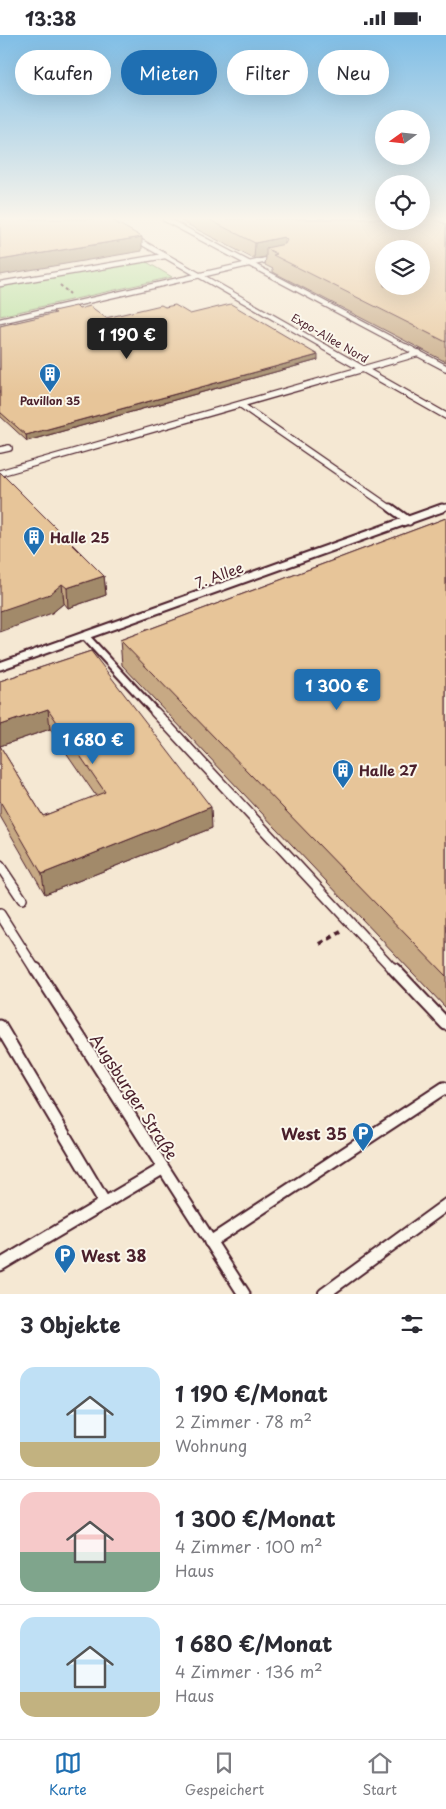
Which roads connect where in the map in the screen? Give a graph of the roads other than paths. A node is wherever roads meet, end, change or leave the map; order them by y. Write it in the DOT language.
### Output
graph roads {
  1 [pos="39,278"];
  2 [pos="188,278"];
  3 [pos="205,278"];
  4 [pos="276,278"];
  5 [pos="0,284"];
  6 [pos="0,321"];
  7 [pos="419,353"];
  8 [pos="446,368"];
  9 [pos="365,369"];
  10 [pos="241,405"];
  11 [pos="446,416"];
  12 [pos="9,448"];
  13 [pos="0,450"];
  14 [pos="0,473"];
  15 [pos="446,507"];
  16 [pos="409,521"];
  17 [pos="85,636"];
  18 [pos="0,666"];
  19 [pos="0,866"];
  20 [pos="22,899"];
  21 [pos="0,914"];
  22 [pos="446,1024"];
  23 [pos="0,1025"];
  24 [pos="446,1090"];
  25 [pos="162,1169"];
  26 [pos="105,1203"];
  27 [pos="446,1205"];
  28 [pos="210,1242"];
  29 [pos="0,1265"];
  30 [pos="244,1294"];
  31 [pos="324,1294"];
  1 -- 5 [label="lane"];
  2 -- 6 [label="lane"];
  3 -- 9 [label="lane, Expo-Allee Nord"];
  4 -- 7 [label="lane"];
  7 -- 8 [label="lane"];
  7 -- 9 [label="lane"];
  9 -- 10 [label="lane"];
  9 -- 11 [label="lane, Expo-Allee Nord"];
  10 -- 14 [label="lane"];
  10 -- 16 [label="lane"];
  12 -- 13 [label="lane"];
  15 -- 16 [label="lane, 7. Allee"];
  16 -- 17 [label="lane, 7. Allee"];
  17 -- 18 [label="lane, 7. Allee"];
  17 -- 22 [label="lane"];
  19 -- 20 [label="lane"];
  21 -- 25 [label="lane, Augsburger Straße"];
  23 -- 26 [label="lane"];
  24 -- 28 [label="lane"];
  25 -- 26 [label="lane"];
  25 -- 28 [label="lane, Augsburger Straße"];
  26 -- 29 [label="lane"];
  27 -- 31 [label="lane"];
  28 -- 30 [label="lane, Augsburger Straße"];
}
